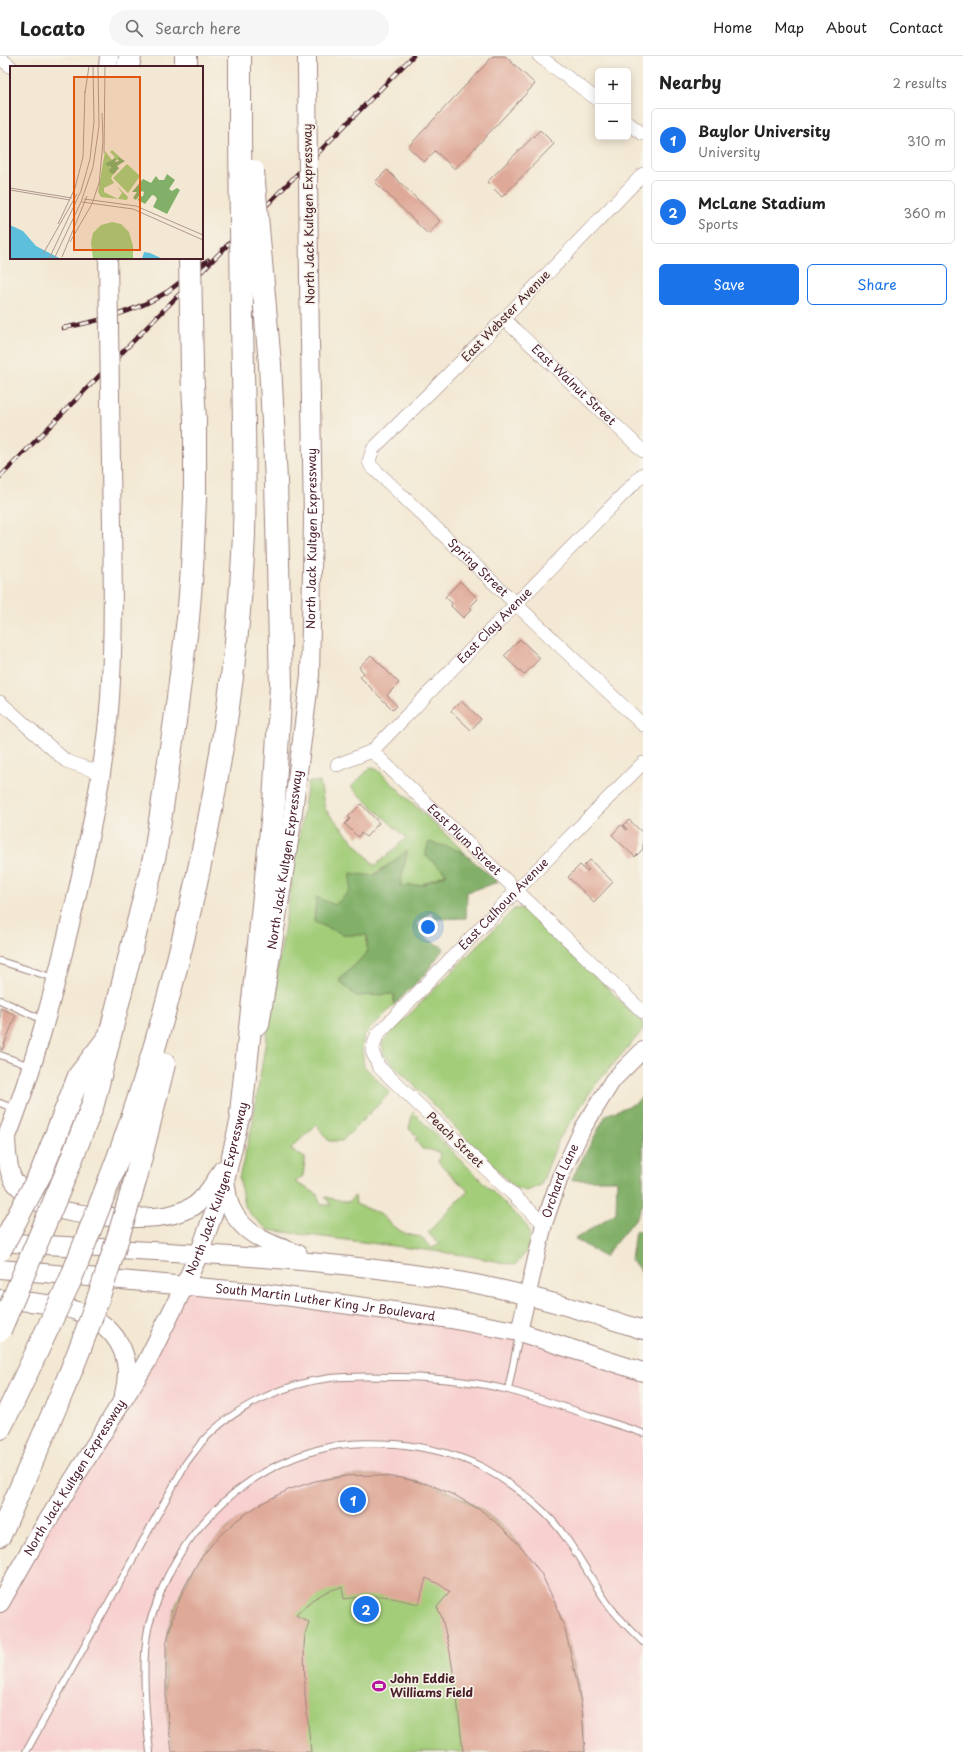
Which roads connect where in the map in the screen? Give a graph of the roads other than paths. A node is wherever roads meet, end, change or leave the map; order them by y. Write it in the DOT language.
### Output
graph roads {
  1 [pos="109,56"];
  2 [pos="130,56"];
  3 [pos="240,56"];
  4 [pos="244,56"];
  5 [pos="539,56"];
  6 [pos="0,58"];
  7 [pos="307,63"];
  8 [pos="10,66"];
  9 [pos="108,66"];
  10 [pos="128,66"];
  11 [pos="595,98"];
  12 [pos="631,125"];
  13 [pos="245,132"];
  14 [pos="643,134"];
  15 [pos="643,174"];
  16 [pos="108,259"];
  17 [pos="190,259"];
  18 [pos="504,319"];
  19 [pos="643,451"];
  20 [pos="369,458"];
  21 [pos="643,474"];
  22 [pos="517,604"];
  23 [pos="0,702"];
  24 [pos="643,725"];
  25 [pos="372,751"];
  26 [pos="643,763"];
  27 [pos="337,765"];
  28 [pos="101,773"];
  29 [pos="204,851"];
  30 [pos="517,890"];
  31 [pos="0,961"];
  32 [pos="56,978"];
  33 [pos="0,1000"];
  34 [pos="643,1012"];
  35 [pos="45,1020"];
  36 [pos="111,1035"];
  37 [pos="643,1050"];
  38 [pos="372,1051"];
  39 [pos="0,1054"];
  40 [pos="31,1067"];
  41 [pos="8,1106"];
  42 [pos="241,1113"];
  43 [pos="236,1137"];
  44 [pos="3,1147"];
  45 [pos="225,1181"];
  46 [pos="544,1224"];
  47 [pos="0,1242"];
  48 [pos="0,1250"];
  49 [pos="199,1254"];
  50 [pos="324,1263"];
  51 [pos="0,1269"];
  52 [pos="185,1285"];
  53 [pos="528,1296"];
  54 [pos="0,1298"];
  55 [pos="0,1330"];
  56 [pos="643,1330"];
  57 [pos="520,1332"];
  58 [pos="643,1372"];
  59 [pos="508,1390"];
  60 [pos="120,1408"];
  61 [pos="0,1428"];
  62 [pos="643,1433"];
  63 [pos="0,1535"];
  64 [pos="0,1603"];
  65 [pos="643,1642"];
  66 [pos="26,1752"];
  67 [pos="150,1752"];
  1 -- 9 [label="main road"];
  2 -- 10 [label="highway"];
  3 -- 13 [label="highway"];
  4 -- 13 [label="highway"];
  5 -- 11 [label="street"];
  6 -- 8 [label="street"];
  7 -- 42 [label="main road, North Jack Kultgen Expressway, bridge"];
  12 -- 14 [label="street"];
  13 -- 29 [label="highway, bridge"];
  13 -- 42 [label="highway, bridge"];
  15 -- 18 [label="street, East Webster Avenue"];
  16 -- 28 [label="main road, bridge"];
  17 -- 36 [label="highway, bridge"];
  18 -- 19 [label="street, East Walnut Street"];
  18 -- 20 [label="street, East Webster Avenue"];
  20 -- 22 [label="street, Spring Street"];
  21 -- 22 [label="street, East Clay Avenue"];
  22 -- 24 [label="street, Spring Street"];
  22 -- 25 [label="street, East Clay Avenue"];
  23 -- 28 [label="street"];
  25 -- 27 [label="street, East Clay Avenue"];
  25 -- 30 [label="street, East Plum Street"];
  26 -- 30 [label="street, East Calhoun Avenue"];
  28 -- 32 [label="main road"];
  29 -- 61 [label="highway, bridge"];
  29 -- 63 [label="highway, bridge"];
  30 -- 34 [label="street, East Plum Street"];
  30 -- 38 [label="street, East Calhoun Avenue"];
  31 -- 32 [label="lane"];
  32 -- 35 [label="main road"];
  33 -- 35 [label="lane"];
  35 -- 40 [label="main road"];
  36 -- 48 [label="highway, bridge"];
  36 -- 55 [label="highway, bridge"];
  37 -- 46 [label="street, Orchard Lane"];
  38 -- 46 [label="street, Peach Street"];
  39 -- 40 [label="lane"];
  40 -- 41 [label="main road"];
  41 -- 44 [label="main road"];
  42 -- 43 [label="main road, North Jack Kultgen Expressway"];
  43 -- 44 [label="main road"];
  43 -- 45 [label="main road, North Jack Kultgen Expressway"];
  45 -- 49 [label="main road, North Jack Kultgen Expressway"];
  45 -- 50 [label="main road"];
  46 -- 53 [label="street, Orchard Lane"];
  47 -- 49 [label="main road"];
  49 -- 50 [label="main road"];
  49 -- 52 [label="main road, North Jack Kultgen Expressway"];
  50 -- 53 [label="main road"];
  51 -- 52 [label="main road, South Martin Luther King Jr Boulevard"];
  52 -- 57 [label="main road, South Martin Luther King Jr Boulevard"];
  52 -- 60 [label="main road, North Jack Kultgen Expressway"];
  53 -- 56 [label="main road"];
  53 -- 57 [label="street, Orchard Lane"];
  54 -- 60 [label="main road"];
  57 -- 58 [label="main road, South Martin Luther King Jr Boulevard"];
  57 -- 59 [label="lane"];
  59 -- 62 [label="lane"];
  59 -- 66 [label="lane"];
  60 -- 64 [label="main road, North Jack Kultgen Expressway"];
  65 -- 67 [label="lane"];
}
